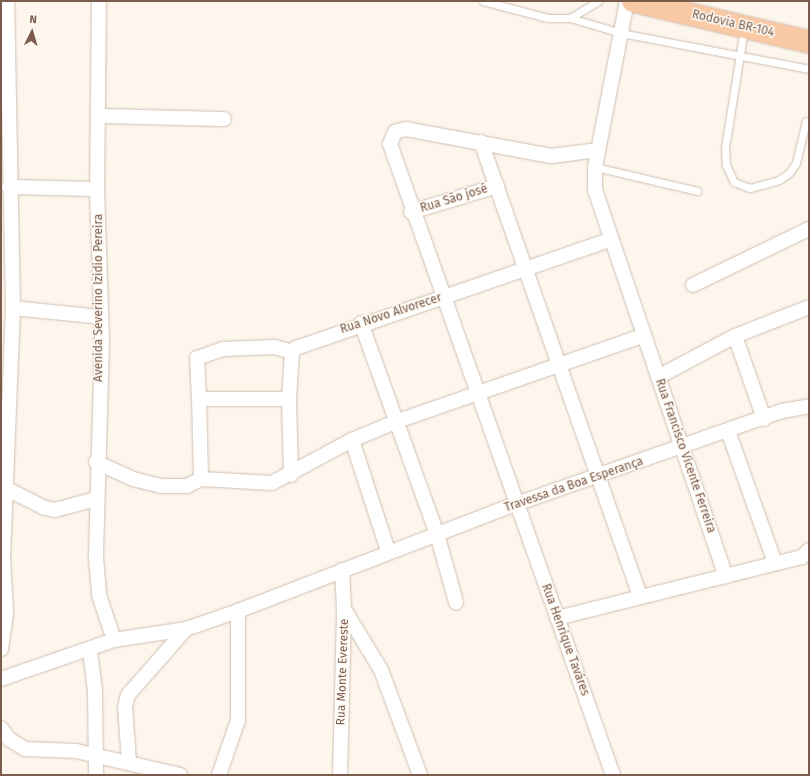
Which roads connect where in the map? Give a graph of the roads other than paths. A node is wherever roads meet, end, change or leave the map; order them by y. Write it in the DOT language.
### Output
graph roads {
  1 [pos="8,1"];
  2 [pos="98,1"];
  3 [pos="483,1"];
  4 [pos="598,1"];
  5 [pos="627,1"];
  6 [pos="633,1"];
  7 [pos="570,18"];
  8 [pos="745,27"];
  9 [pos="621,33"];
  10 [pos="809,42"];
  11 [pos="740,57"];
  12 [pos="809,69"];
  13 [pos="100,116"];
  14 [pos="224,119"];
  15 [pos="806,121"];
  16 [pos="481,142"];
  17 [pos="598,150"];
  18 [pos="594,167"];
  19 [pos="497,186"];
  20 [pos="9,187"];
  21 [pos="97,189"];
  22 [pos="697,191"];
  23 [pos="412,212"];
  24 [pos="809,229"];
  25 [pos="609,240"];
  26 [pos="6,257"];
  27 [pos="526,268"];
  28 [pos="693,285"];
  29 [pos="443,297"];
  30 [pos="809,307"];
  31 [pos="12,308"];
  32 [pos="101,317"];
  33 [pos="361,323"];
  34 [pos="642,336"];
  35 [pos="735,336"];
  36 [pos="292,352"];
  37 [pos="560,366"];
  38 [pos="658,377"];
  39 [pos="478,394"];
  40 [pos="199,399"];
  41 [pos="289,399"];
  42 [pos="809,406"];
  43 [pos="764,418"];
  44 [pos="395,422"];
  45 [pos="728,431"];
  46 [pos="352,440"];
  47 [pos="682,447"];
  48 [pos="96,462"];
  49 [pos="291,475"];
  50 [pos="599,476"];
  51 [pos="201,479"];
  52 [pos="4,486"];
  53 [pos="96,499"];
  54 [pos="516,504"];
  55 [pos="437,534"];
  56 [pos="809,550"];
  57 [pos="388,551"];
  58 [pos="775,564"];
  59 [pos="342,570"];
  60 [pos="726,576"];
  61 [pos="640,595"];
  62 [pos="456,602"];
  63 [pos="344,609"];
  64 [pos="238,611"];
  65 [pos="557,618"];
  66 [pos="186,629"];
  67 [pos="114,640"];
  68 [pos="1,649"];
  69 [pos="90,651"];
  70 [pos="1,679"];
  71 [pos="1,728"];
  72 [pos="98,758"];
  73 [pos="129,761"];
  74 [pos="96,775"];
  75 [pos="180,775"];
  76 [pos="219,775"];
  77 [pos="340,775"];
  78 [pos="420,775"];
  79 [pos="613,775"];
  1 -- 20 [label="street"];
  2 -- 13 [label="street, Avenida Severino Izidio Pereira"];
  3 -- 7 [label="lane"];
  4 -- 7 [label="lane"];
  5 -- 9 [label="street, Rua Francisco Vicente Ferreira"];
  6 -- 8 [label="highway, Rodovia BR-104"];
  7 -- 9 [label="lane"];
  8 -- 10 [label="highway, Rodovia BR-104"];
  8 -- 11 [label="lane"];
  9 -- 11 [label="lane"];
  9 -- 17 [label="street, Rua Francisco Vicente Ferreira"];
  11 -- 12 [label="lane"];
  11 -- 15 [label="lane"];
  13 -- 14 [label="street"];
  13 -- 21 [label="street, Avenida Severino Izidio Pereira"];
  16 -- 17 [label="street"];
  16 -- 19 [label="street"];
  16 -- 23 [label="street, Rua Henrique Taváres"];
  17 -- 18 [label="street, Rua Francisco Vicente Ferreira"];
  18 -- 22 [label="lane"];
  18 -- 25 [label="street, Rua Francisco Vicente Ferreira"];
  19 -- 23 [label="street, Rua São josé"];
  19 -- 27 [label="street"];
  20 -- 21 [label="street"];
  20 -- 26 [label="street"];
  21 -- 32 [label="street, Avenida Severino Izidio Pereira"];
  23 -- 29 [label="street, Rua Henrique Taváres"];
  24 -- 28 [label="street"];
  25 -- 27 [label="street, Rua Novo Alvorecer"];
  25 -- 34 [label="street, Rua Francisco Vicente Ferreira"];
  26 -- 31 [label="street"];
  27 -- 29 [label="street, Rua Novo Alvorecer"];
  27 -- 37 [label="street"];
  29 -- 33 [label="street, Rua Novo Alvorecer"];
  29 -- 39 [label="street, Rua Henrique Taváres"];
  30 -- 35 [label="street"];
  31 -- 32 [label="street"];
  31 -- 52 [label="street"];
  32 -- 48 [label="street, Avenida Severino Izidio Pereira"];
  33 -- 36 [label="street, Rua Novo Alvorecer"];
  33 -- 44 [label="street"];
  34 -- 37 [label="street"];
  34 -- 38 [label="street, Rua Francisco Vicente Ferreira"];
  35 -- 38 [label="street"];
  35 -- 43 [label="street"];
  36 -- 40 [label="street"];
  36 -- 41 [label="street"];
  37 -- 39 [label="street"];
  37 -- 50 [label="street"];
  38 -- 47 [label="street, Rua Francisco Vicente Ferreira"];
  39 -- 44 [label="street"];
  39 -- 54 [label="street, Rua Henrique Taváres"];
  40 -- 41 [label="street"];
  40 -- 51 [label="street"];
  41 -- 49 [label="street"];
  42 -- 43 [label="street, Travessa da Boa Esperança"];
  43 -- 45 [label="street, Travessa da Boa Esperança"];
  44 -- 46 [label="street"];
  44 -- 55 [label="street"];
  45 -- 47 [label="street, Travessa da Boa Esperança"];
  45 -- 58 [label="street"];
  46 -- 49 [label="street"];
  46 -- 57 [label="street"];
  47 -- 50 [label="street, Travessa da Boa Esperança"];
  47 -- 60 [label="street, Rua Francisco Vicente Ferreira"];
  48 -- 51 [label="street"];
  48 -- 53 [label="street, Avenida Severino Izidio Pereira"];
  49 -- 51 [label="street"];
  50 -- 54 [label="street, Travessa da Boa Esperança"];
  50 -- 61 [label="street"];
  52 -- 53 [label="street"];
  52 -- 68 [label="street"];
  53 -- 67 [label="street, Avenida Severino Izidio Pereira"];
  54 -- 55 [label="street, Travessa da Boa Esperança"];
  54 -- 65 [label="street, Rua Henrique Taváres"];
  55 -- 57 [label="street, Travessa da Boa Esperança"];
  55 -- 62 [label="street"];
  56 -- 58 [label="street"];
  57 -- 59 [label="street, Travessa da Boa Esperança"];
  58 -- 60 [label="street"];
  59 -- 63 [label="street, Rua Monte Evereste"];
  59 -- 64 [label="street, Travessa da Boa Esperança"];
  60 -- 61 [label="street"];
  61 -- 65 [label="street"];
  63 -- 77 [label="street, Rua Monte Evereste"];
  63 -- 78 [label="street"];
  64 -- 66 [label="street, Travessa da Boa Esperança"];
  64 -- 76 [label="street"];
  65 -- 79 [label="street, Rua Henrique Taváres"];
  66 -- 67 [label="street, Travessa da Boa Esperança"];
  66 -- 73 [label="street"];
  67 -- 69 [label="street, Travessa da Boa Esperança"];
  69 -- 70 [label="street, Travessa da Boa Esperança"];
  69 -- 72 [label="street"];
  71 -- 72 [label="street"];
  72 -- 73 [label="street"];
  72 -- 74 [label="street"];
  73 -- 75 [label="street"];
}
